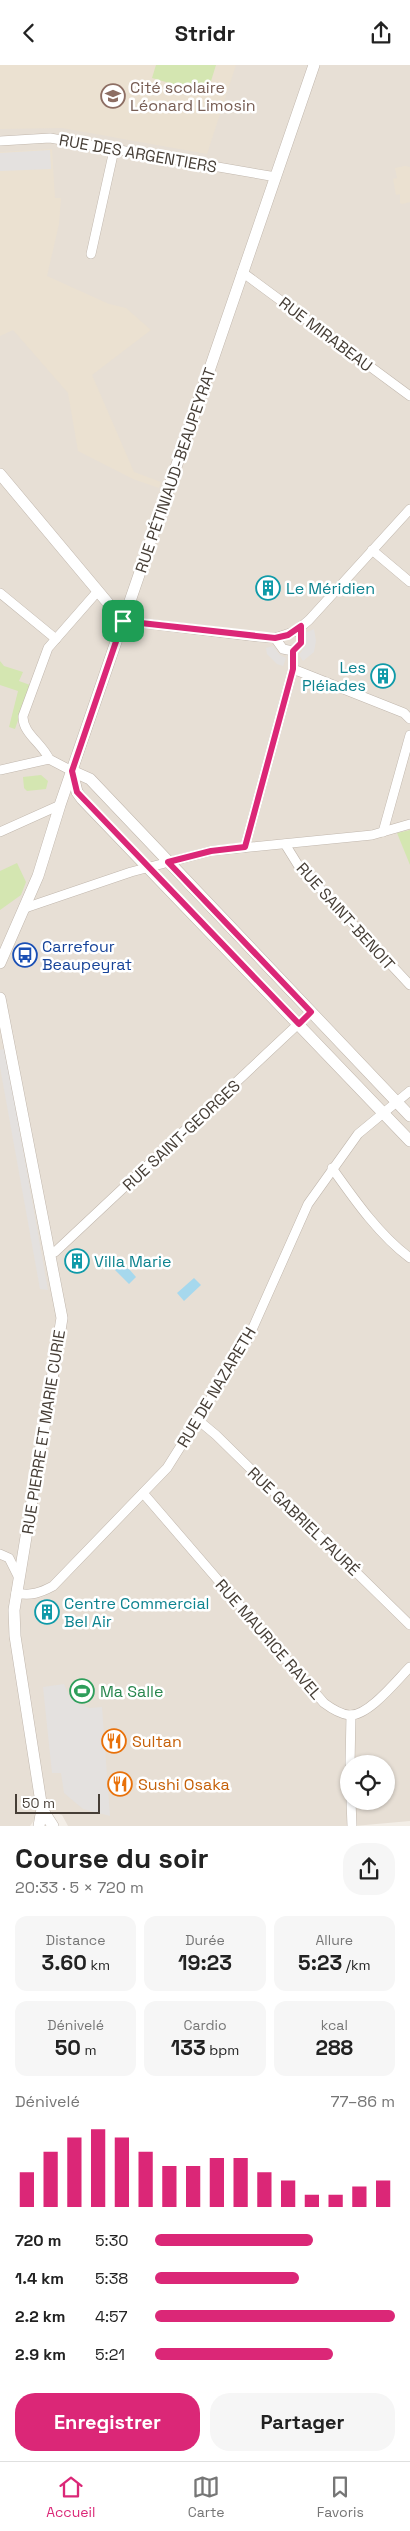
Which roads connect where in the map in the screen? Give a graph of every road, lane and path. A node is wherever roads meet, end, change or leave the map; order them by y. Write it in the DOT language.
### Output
graph roads {
  1 [pos="314,65"];
  2 [pos="0,141"];
  3 [pos="114,150"];
  4 [pos="276,177"];
  5 [pos="91,254"];
  6 [pos="242,272"];
  7 [pos="410,396"];
  8 [pos="0,474"];
  9 [pos="410,509"];
  10 [pos="372,550"];
  11 [pos="410,582"];
  12 [pos="97,592"];
  13 [pos="0,593"];
  14 [pos="123,621"];
  15 [pos="301,626"];
  16 [pos="275,638"];
  17 [pos="56,639"];
  18 [pos="293,651"];
  19 [pos="293,669"];
  20 [pos="410,719"];
  21 [pos="410,735"];
  22 [pos="49,759"];
  23 [pos="0,770"];
  24 [pos="72,771"];
  25 [pos="60,805"];
  26 [pos="410,824"];
  27 [pos="0,832"];
  28 [pos="383,832"];
  29 [pos="285,844"];
  30 [pos="245,847"];
  31 [pos="168,862"];
  32 [pos="149,868"];
  33 [pos="25,908"];
  34 [pos="5,940"];
  35 [pos="0,963"];
  36 [pos="410,985"];
  37 [pos="0,999"];
  38 [pos="311,1012"];
  39 [pos="299,1024"];
  40 [pos="410,1091"];
  41 [pos="396,1101"];
  42 [pos="383,1113"];
  43 [pos="410,1116"];
  44 [pos="410,1141"];
  45 [pos="332,1168"];
  46 [pos="49,1253"];
  47 [pos="410,1258"];
  48 [pos="198,1420"];
  49 [pos="143,1493"];
  50 [pos="0,1554"];
  51 [pos="18,1576"];
  52 [pos="16,1593"];
  53 [pos="410,1625"];
  54 [pos="410,1667"];
  55 [pos="351,1715"];
  56 [pos="350,1755"];
  57 [pos="42,1809"];
  58 [pos="351,1810"];
  59 [pos="39,1826"];
  60 [pos="53,1826"];
  61 [pos="352,1826"];
  1 -- 4 [label="street, RUE PÉTINIAUD-BEAUPEYRAT"];
  2 -- 3 [label="street, RUE DES ARGENTIERS"];
  3 -- 4 [label="street, RUE DES ARGENTIERS"];
  3 -- 5 [label="street"];
  4 -- 6 [label="street, RUE PÉTINIAUD-BEAUPEYRAT"];
  6 -- 7 [label="street, RUE MIRABEAU"];
  6 -- 14 [label="street, RUE PÉTINIAUD-BEAUPEYRAT"];
  8 -- 12 [label="street"];
  9 -- 10 [label="street"];
  10 -- 11 [label="street"];
  10 -- 15 [label="street"];
  12 -- 14 [label="street"];
  12 -- 17 [label="street"];
  13 -- 17 [label="street"];
  14 -- 16 [label="street"];
  14 -- 24 [label="street, RUE PÉTINIAUD-BEAUPEYRAT"];
  15 -- 16 [label="street"];
  15 -- 18 [label="street"];
  16 -- 18 [label="street"];
  17 -- 22 [label="street"];
  18 -- 19 [label="street"];
  19 -- 20 [label="street"];
  19 -- 30 [label="street"];
  21 -- 28 [label="street"];
  22 -- 23 [label="street"];
  22 -- 24 [label="street"];
  24 -- 25 [label="street, RUE PÉTINIAUD-BEAUPEYRAT"];
  24 -- 31 [label="street"];
  24 -- 32 [label="street"];
  25 -- 27 [label="street"];
  25 -- 33 [label="street, RUE PÉTINIAUD-BEAUPEYRAT"];
  26 -- 28 [label="street"];
  28 -- 29 [label="street"];
  29 -- 30 [label="street"];
  29 -- 36 [label="street, RUE SAINT-BENOIT"];
  30 -- 31 [label="street"];
  31 -- 32 [label="street"];
  31 -- 38 [label="street"];
  32 -- 33 [label="street"];
  32 -- 39 [label="street"];
  33 -- 34 [label="street"];
  34 -- 35 [label="street"];
  37 -- 46 [label="street, RUE PIERRE ET MARIE CURIE"];
  38 -- 39 [label="street, RUE SAINT-GEORGES"];
  38 -- 41 [label="street"];
  39 -- 42 [label="street"];
  39 -- 46 [label="street, RUE SAINT-GEORGES"];
  40 -- 41 [label="street, RUE DE NAZARETH"];
  41 -- 42 [label="street, RUE DE NAZARETH"];
  41 -- 43 [label="street"];
  42 -- 44 [label="street"];
  42 -- 45 [label="street, RUE DE NAZARETH"];
  45 -- 47 [label="street"];
  45 -- 48 [label="street, RUE DE NAZARETH"];
  46 -- 51 [label="street, RUE PIERRE ET MARIE CURIE"];
  48 -- 49 [label="street, RUE DE NAZARETH"];
  48 -- 53 [label="street, RUE GABRIEL FAURÉ"];
  49 -- 52 [label="street, RUE DE NAZARETH"];
  49 -- 55 [label="street, RUE MAURICE RAVEL"];
  50 -- 51 [label="street"];
  51 -- 52 [label="street, RUE PIERRE ET MARIE CURIE"];
  52 -- 57 [label="street, RUE PIERRE ET MARIE CURIE"];
  54 -- 55 [label="street"];
  55 -- 56 [label="street"];
  57 -- 59 [label="street, RUE PIERRE ET MARIE CURIE"];
  57 -- 60 [label="street, RUE PIERRE ET MARIE CURIE"];
  58 -- 61 [label="street"];
}
